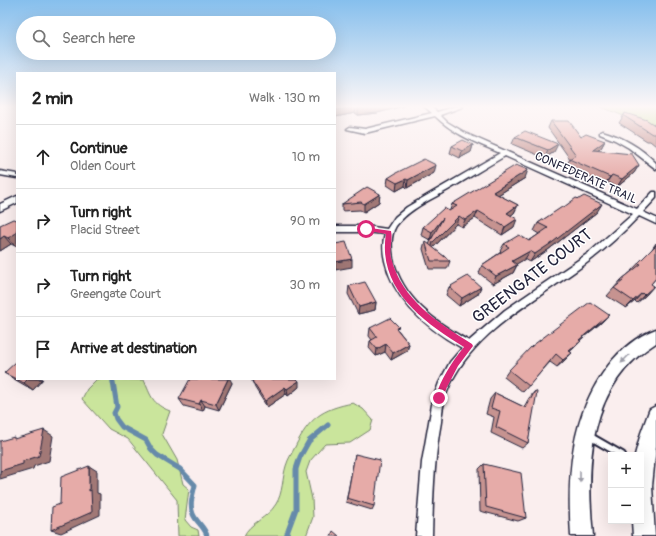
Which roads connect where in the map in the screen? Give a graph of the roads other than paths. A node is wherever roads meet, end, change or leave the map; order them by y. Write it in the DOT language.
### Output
graph roads {
  1 [pos="457,131"];
  2 [pos="602,133"];
  3 [pos="505,154"];
  4 [pos="656,167"];
  5 [pos="0,173"];
  6 [pos="16,176"];
  7 [pos="656,194"];
  8 [pos="16,200"];
  9 [pos="0,208"];
  10 [pos="638,213"];
  11 [pos="656,221"];
  12 [pos="336,229"];
  13 [pos="389,232"];
  14 [pos="656,336"];
  15 [pos="469,346"];
  16 [pos="656,415"];
  17 [pos="584,433"];
  18 [pos="617,452"];
  19 [pos="644,457"];
  20 [pos="642,488"];
  21 [pos="424,536"];
  22 [pos="582,536"];
  23 [pos="644,536"];
  1 -- 3 [label="street, CONFEDERATE TRAIL"];
  2 -- 4 [label="street"];
  3 -- 10 [label="street, CONFEDERATE TRAIL"];
  3 -- 13 [label="street"];
  5 -- 6 [label="street"];
  7 -- 10 [label="street, GREENGATE COURT"];
  8 -- 9 [label="street"];
  10 -- 11 [label="street, CONFEDERATE TRAIL"];
  10 -- 15 [label="street, GREENGATE COURT"];
  12 -- 13 [label="street"];
  13 -- 15 [label="street"];
  14 -- 17 [label="street, one-way"];
  15 -- 21 [label="street, GREENGATE COURT"];
  16 -- 19 [label="street"];
  17 -- 18 [label="lane"];
  17 -- 22 [label="street, one-way"];
  20 -- 23 [label="street"];
}
